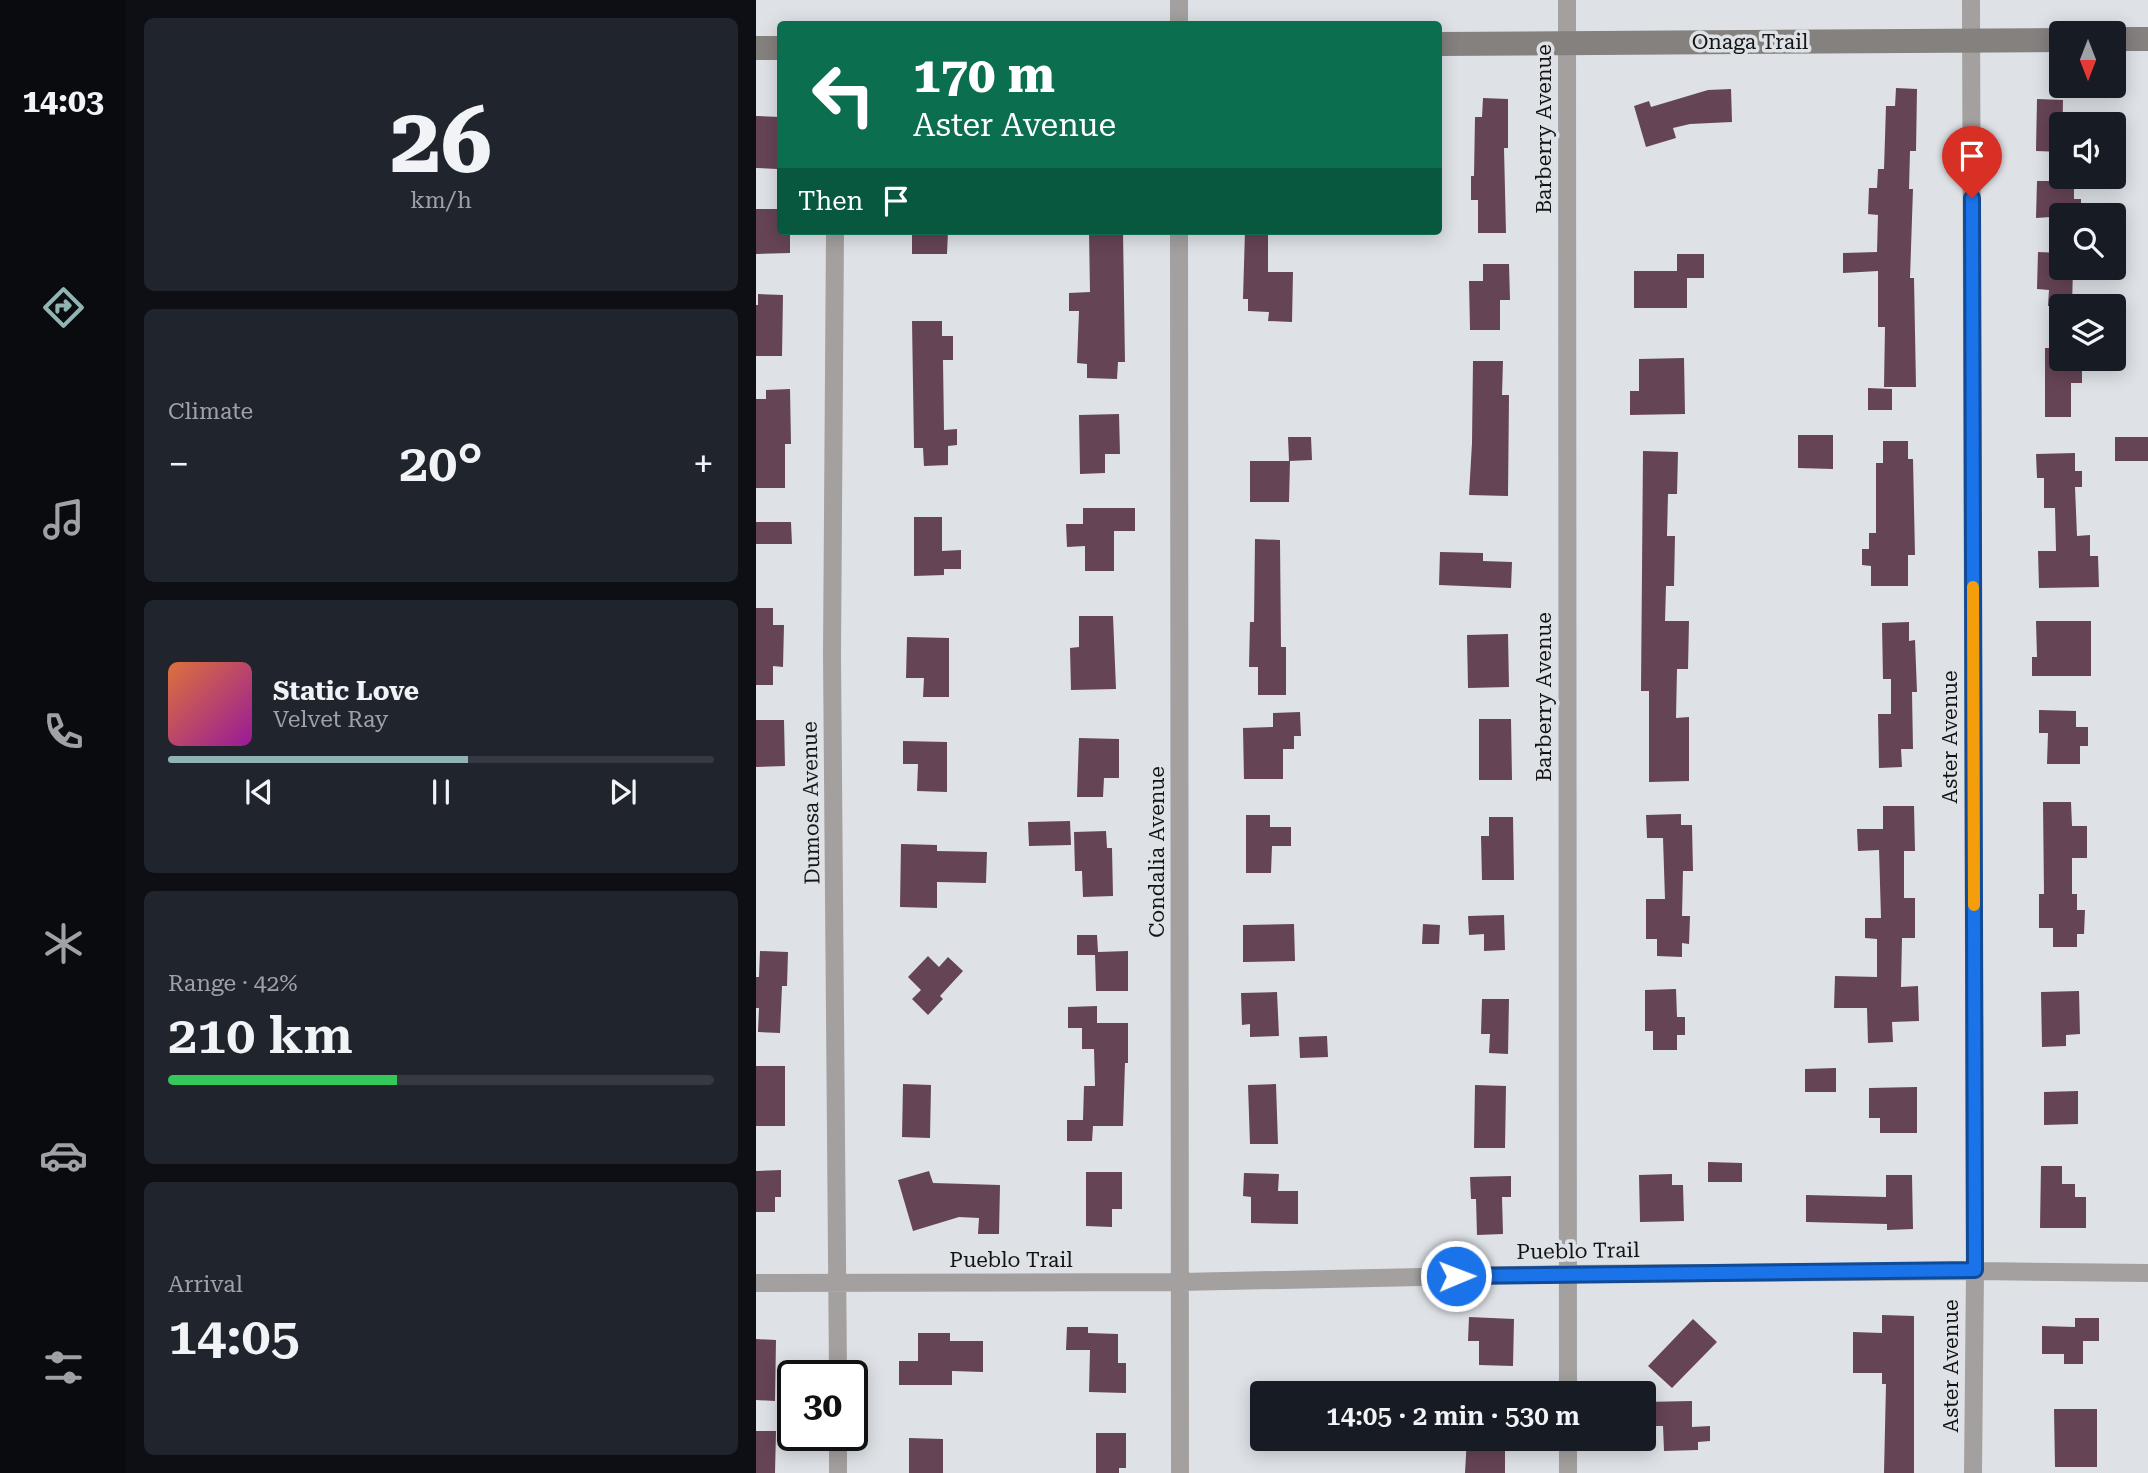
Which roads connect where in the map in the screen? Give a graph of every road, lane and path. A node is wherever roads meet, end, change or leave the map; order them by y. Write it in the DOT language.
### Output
graph roads {
  1 [pos="1179,0"];
  2 [pos="1567,0"];
  3 [pos="1971,0"];
  4 [pos="1179,21"];
  5 [pos="2126,39"];
  6 [pos="2148,39"];
  7 [pos="1971,40"];
  8 [pos="2049,40"];
  9 [pos="1566,43"];
  10 [pos="1442,44"];
  11 [pos="777,47"];
  12 [pos="756,48"];
  13 [pos="835,235"];
  14 [pos="1179,235"];
  15 [pos="1975,1270"];
  16 [pos="1567,1273"];
  17 [pos="2148,1273"];
  18 [pos="838,1282"];
  19 [pos="1180,1282"];
  20 [pos="756,1283"];
  21 [pos="838,1360"];
  22 [pos="1568,1381"];
  23 [pos="838,1451"];
  24 [pos="1568,1451"];
  25 [pos="838,1473"];
  26 [pos="1180,1473"];
  27 [pos="1568,1473"];
  28 [pos="1973,1473"];
  1 -- 4 [label="street"];
  2 -- 9 [label="street, Barberry Avenue"];
  3 -- 7 [label="street, Aster Avenue"];
  5 -- 6 [label="street"];
  7 -- 8 [label="street, Onaga Trail"];
  7 -- 9 [label="street, Onaga Trail"];
  7 -- 15 [label="street, Aster Avenue"];
  9 -- 10 [label="street, Onaga Trail"];
  9 -- 16 [label="street, Barberry Avenue"];
  11 -- 12 [label="street"];
  13 -- 18 [label="street, Dumosa Avenue"];
  14 -- 19 [label="street, Condalia Avenue"];
  15 -- 16 [label="street, Pueblo Trail"];
  15 -- 17 [label="street, Pueblo Trail"];
  15 -- 28 [label="street, Aster Avenue"];
  16 -- 19 [label="street, Pueblo Trail"];
  16 -- 22 [label="street, Barberry Avenue"];
  18 -- 19 [label="street, Pueblo Trail"];
  18 -- 20 [label="street, Pueblo Trail"];
  18 -- 21 [label="street, Dumosa Avenue"];
  19 -- 26 [label="street, Condalia Avenue"];
  23 -- 25 [label="street"];
  24 -- 27 [label="street"];
}
